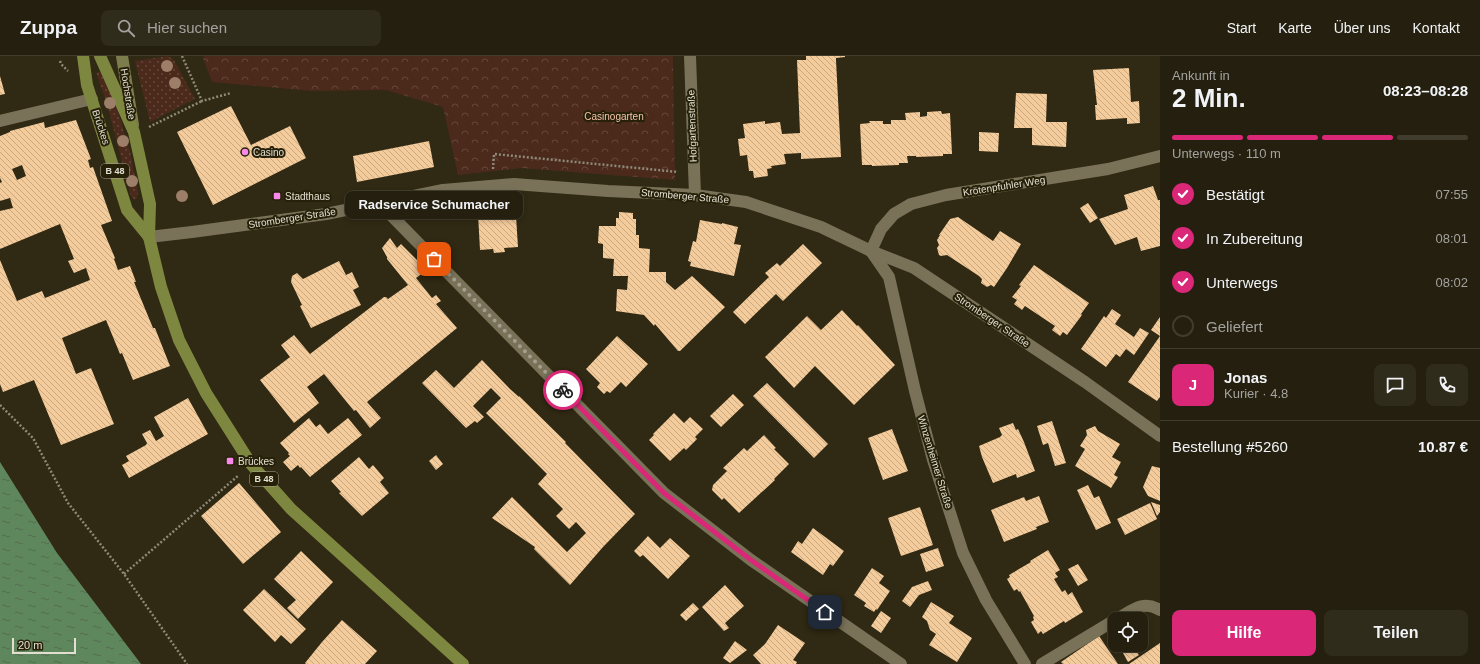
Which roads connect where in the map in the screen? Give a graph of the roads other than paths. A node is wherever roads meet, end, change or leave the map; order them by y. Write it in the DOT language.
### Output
graph roads {
  1 [pos="83,56"];
  2 [pos="100,56"];
  3 [pos="122,56"];
  4 [pos="690,56"];
  5 [pos="92,99"];
  6 [pos="0,121"];
  7 [pos="134,132"];
  8 [pos="1160,156"];
  9 [pos="695,195"];
  10 [pos="379,203"];
  11 [pos="149,237"];
  12 [pos="870,251"];
  13 [pos="1160,436"];
  14 [pos="1160,610"];
  15 [pos="1130,612"];
  16 [pos="1108,625"];
  17 [pos="463,664"];
  18 [pos="901,664"];
  19 [pos="1025,664"];
  20 [pos="1042,664"];
  1 -- 5 [label="main road, Brückes / B 48"];
  2 -- 7 [label="main road, Brückes"];
  3 -- 7 [label="street, Hochstraße"];
  4 -- 9 [label="street, Hofgartenstraße"];
  5 -- 6 [label="street"];
  5 -- 11 [label="main road, Brückes / B 48"];
  7 -- 11 [label="main road, Brückes"];
  8 -- 12 [label="street, Krötenpfuhler Weg"];
  9 -- 10 [label="street, Stromberger Straße"];
  9 -- 12 [label="street, Stromberger Straße"];
  10 -- 11 [label="street, Stromberger Straße"];
  10 -- 18 [label="street"];
  11 -- 17 [label="main road, Brückes / B 48"];
  12 -- 13 [label="street, Stromberger Straße"];
  12 -- 19 [label="street, Winzenheimer Straße"];
  14 -- 15 [label="street"];
  16 -- 20 [label="street"];
}
